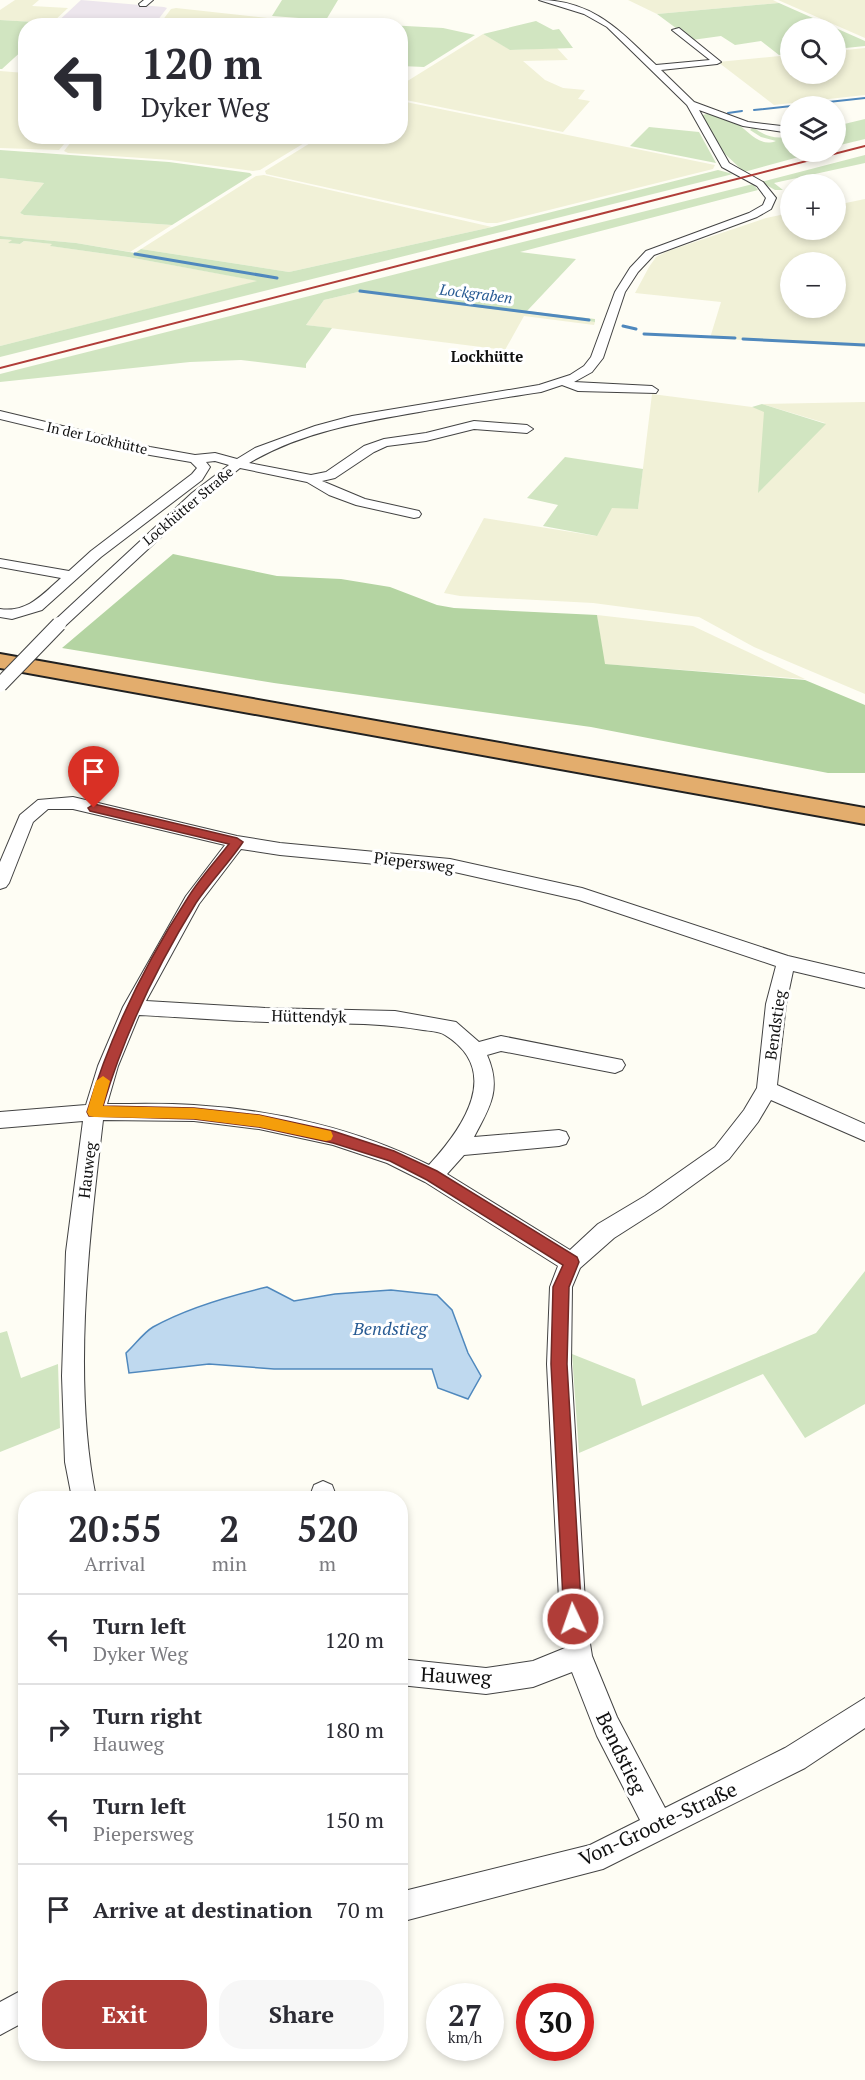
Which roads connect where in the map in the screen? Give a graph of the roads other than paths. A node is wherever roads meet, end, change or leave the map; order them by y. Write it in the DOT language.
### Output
graph roads {
  1 [pos="543,0"];
  2 [pos="676,30"];
  3 [pos="653,68"];
  4 [pos="691,104"];
  5 [pos="780,129"];
  6 [pos="564,382"];
  7 [pos="652,390"];
  8 [pos="0,415"];
  9 [pos="527,429"];
  10 [pos="195,459"];
  11 [pos="238,464"];
  12 [pos="311,479"];
  13 [pos="414,514"];
  14 [pos="0,563"];
  15 [pos="72,576"];
  16 [pos="0,613"];
  17 [pos="0,646"];
  18 [pos="0,661"];
  19 [pos="0,685"];
  20 [pos="865,800"];
  21 [pos="865,816"];
  22 [pos="237,842"];
  23 [pos="0,883"];
  24 [pos="786,962"];
  25 [pos="865,981"];
  26 [pos="133,1007"];
  27 [pos="476,1051"];
  28 [pos="615,1065"];
  29 [pos="767,1089"];
  30 [pos="94,1112"];
  31 [pos="0,1120"];
  32 [pos="865,1133"];
  33 [pos="559,1138"];
  34 [pos="458,1147"];
  35 [pos="432,1176"];
  36 [pos="571,1262"];
  37 [pos="83,1491"];
  38 [pos="579,1656"];
  39 [pos="408,1673"];
  40 [pos="865,1712"];
  41 [pos="658,1827"];
  42 [pos="408,1904"];
  43 [pos="18,2008"];
  44 [pos="0,2020"];
  1 -- 3 [label="street"];
  2 -- 3 [label="street"];
  3 -- 4 [label="street"];
  4 -- 5 [label="street"];
  4 -- 6 [label="street, Lockhütter Straße"];
  6 -- 7 [label="street, Lockhütter Straße"];
  6 -- 11 [label="street, Lockhütter Straße"];
  8 -- 10 [label="street, In der Lockhütte"];
  9 -- 12 [label="street"];
  10 -- 11 [label="street, In der Lockhütte"];
  10 -- 15 [label="street"];
  11 -- 12 [label="street, In der Lockhütte"];
  11 -- 19 [label="street, Lockhütter Straße, bridge"];
  12 -- 13 [label="street"];
  14 -- 15 [label="street"];
  15 -- 16 [label="street"];
  17 -- 20 [label="highway"];
  18 -- 21 [label="highway"];
  22 -- 23 [label="street, Piepersweg"];
  22 -- 24 [label="street, Piepersweg"];
  22 -- 26 [label="street, Hauweg"];
  24 -- 25 [label="street, Piepersweg"];
  24 -- 29 [label="street, Bendstieg"];
  26 -- 27 [label="street, Hüttendyk"];
  26 -- 30 [label="street, Hauweg"];
  27 -- 28 [label="street"];
  27 -- 34 [label="street"];
  29 -- 32 [label="street"];
  29 -- 36 [label="street, Bendstieg"];
  30 -- 31 [label="street"];
  30 -- 35 [label="street"];
  30 -- 37 [label="street, Hauweg"];
  33 -- 34 [label="street"];
  34 -- 35 [label="street"];
  35 -- 36 [label="street"];
  36 -- 38 [label="street, Bendstieg"];
  38 -- 39 [label="street, Hauweg"];
  38 -- 41 [label="street, Bendstieg"];
  40 -- 41 [label="street, Von-Groote-Straße"];
  41 -- 42 [label="street, Von-Groote-Straße"];
  43 -- 44 [label="street"];
}
